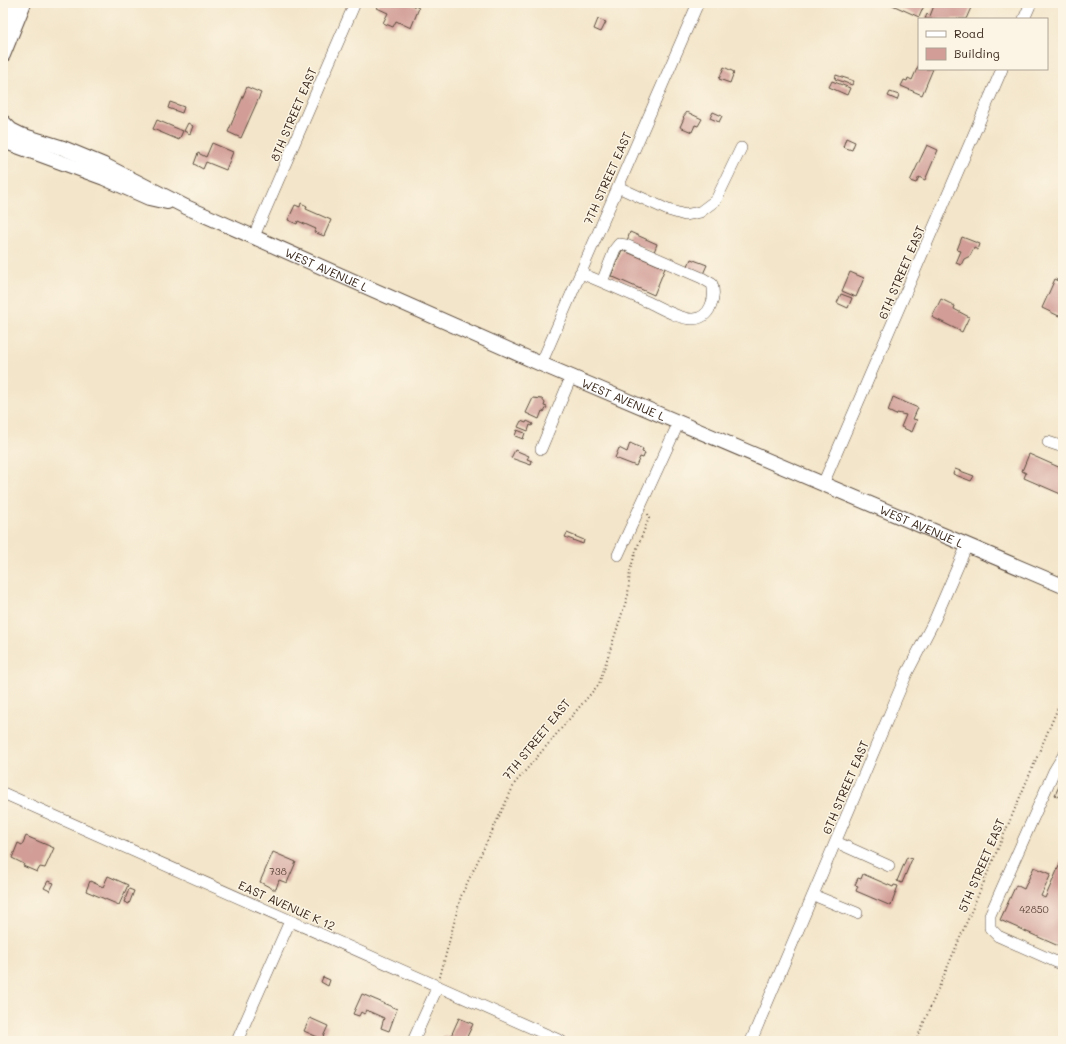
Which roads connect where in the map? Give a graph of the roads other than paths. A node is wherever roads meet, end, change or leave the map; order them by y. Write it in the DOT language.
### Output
graph roads {
  1 [pos="10,3"];
  2 [pos="24,3"];
  3 [pos="355,3"];
  4 [pos="698,3"];
  5 [pos="1032,3"];
  6 [pos="1024,18"];
  7 [pos="3,21"];
  8 [pos="3,55"];
  9 [pos="1002,70"];
  10 [pos="3,122"];
  11 [pos="3,141"];
  12 [pos="741,148"];
  13 [pos="618,187"];
  14 [pos="186,207"];
  15 [pos="254,236"];
  16 [pos="580,273"];
  17 [pos="602,282"];
  18 [pos="541,364"];
  19 [pos="571,377"];
  20 [pos="679,422"];
  21 [pos="1048,442"];
  22 [pos="1063,447"];
  23 [pos="541,449"];
  24 [pos="823,484"];
  25 [pos="967,545"];
  26 [pos="618,554"];
  27 [pos="1063,586"];
  28 [pos="1063,756"];
  29 [pos="4,796"];
  30 [pos="836,842"];
  31 [pos="889,866"];
  32 [pos="813,895"];
  33 [pos="857,913"];
  34 [pos="290,922"];
  35 [pos="1063,965"];
  36 [pos="438,986"];
  37 [pos="237,1041"];
  38 [pos="413,1041"];
  39 [pos="561,1041"];
  40 [pos="751,1041"];
  1 -- 7 [label="main road"];
  2 -- 8 [label="main road"];
  3 -- 15 [label="street, 8TH STREET EAST"];
  4 -- 13 [label="street, 7TH STREET EAST"];
  5 -- 6 [label="street"];
  9 -- 24 [label="street, 6TH STREET EAST"];
  10 -- 14 [label="main road, WEST AVENUE L"];
  11 -- 14 [label="main road, WEST AVENUE L"];
  12 -- 13 [label="street"];
  13 -- 16 [label="street, 7TH STREET EAST"];
  14 -- 15 [label="main road, WEST AVENUE L"];
  15 -- 18 [label="main road, WEST AVENUE L"];
  16 -- 17 [label="street"];
  16 -- 18 [label="street, 7TH STREET EAST"];
  17 -- 17 [label="street"];
  18 -- 19 [label="main road, WEST AVENUE L"];
  19 -- 20 [label="main road, WEST AVENUE L"];
  19 -- 23 [label="street"];
  20 -- 24 [label="main road, WEST AVENUE L"];
  20 -- 26 [label="street"];
  21 -- 22 [label="street"];
  24 -- 25 [label="main road, WEST AVENUE L"];
  25 -- 27 [label="main road, WEST AVENUE L"];
  25 -- 30 [label="street, 6TH STREET EAST"];
  28 -- 35 [label="street"];
  29 -- 34 [label="street, EAST AVENUE K 12"];
  30 -- 31 [label="street"];
  30 -- 32 [label="street, 6TH STREET EAST"];
  32 -- 33 [label="street"];
  32 -- 40 [label="street, 6TH STREET EAST"];
  34 -- 36 [label="street, EAST AVENUE K 12"];
  34 -- 37 [label="street"];
  36 -- 38 [label="street"];
  36 -- 39 [label="street, EAST AVENUE K 12"];
}
